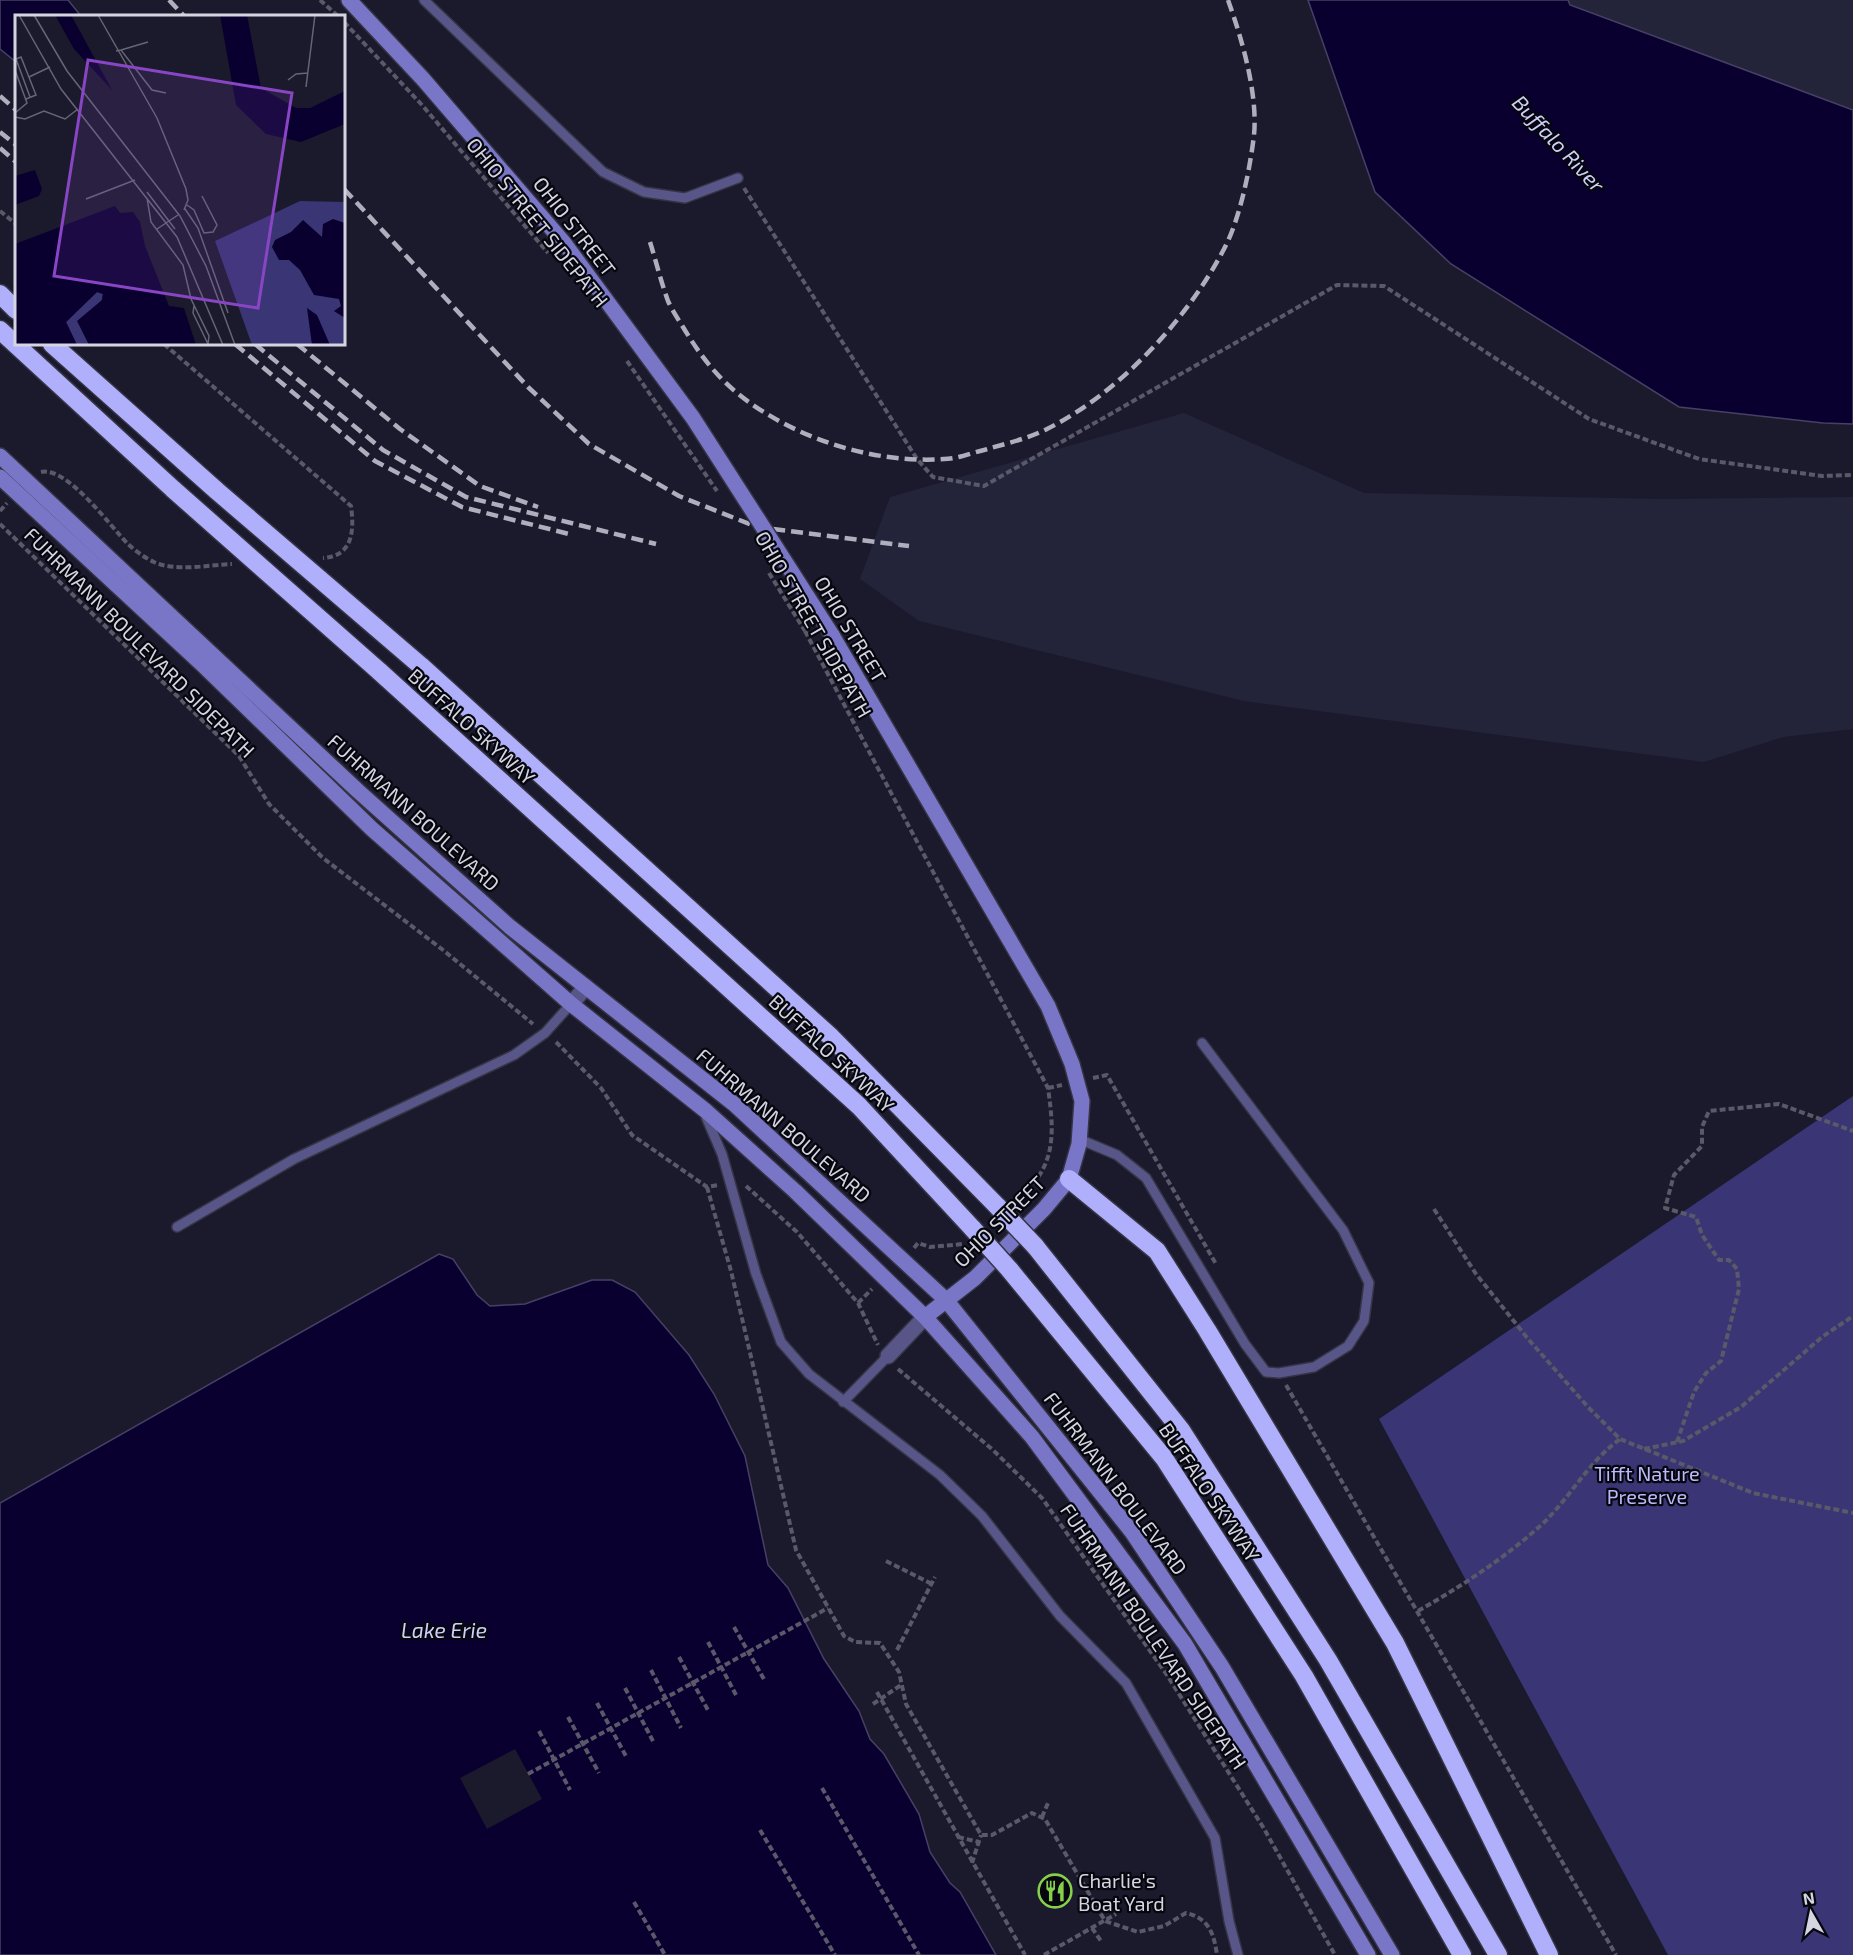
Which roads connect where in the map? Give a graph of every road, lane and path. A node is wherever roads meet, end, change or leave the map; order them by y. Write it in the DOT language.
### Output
graph roads {
  1 [pos="320,0"];
  2 [pos="349,0"];
  3 [pos="424,0"];
  4 [pos="337,15"];
  5 [pos="345,23"];
  6 [pos="738,178"];
  7 [pos="0,211"];
  8 [pos="15,223"];
  9 [pos="551,257"];
  10 [pos="0,294"];
  11 [pos="15,308"];
  12 [pos="0,330"];
  13 [pos="15,344"];
  14 [pos="16,345"];
  15 [pos="53,345"];
  16 [pos="622,354"];
  17 [pos="0,456"];
  18 [pos="1853,476"];
  19 [pos="0,477"];
  20 [pos="719,494"];
  21 [pos="0,524"];
  22 [pos="767,570"];
  23 [pos="585,987"];
  24 [pos="571,1004"];
  25 [pos="527,1019"];
  26 [pos="556,1043"];
  27 [pos="1202,1043"];
  28 [pos="1103,1076"];
  29 [pos="1054,1086"];
  30 [pos="1048,1088"];
  31 [pos="698,1105"];
  32 [pos="1853,1131"];
  33 [pos="1079,1139"];
  34 [pos="1069,1179"];
  35 [pos="740,1183"];
  36 [pos="723,1185"];
  37 [pos="707,1187"];
  38 [pos="1006,1205"];
  39 [pos="1434,1209"];
  40 [pos="177,1227"];
  41 [pos="972,1233"];
  42 [pos="916,1245"];
  43 [pos="1219,1269"];
  44 [pos="876,1286"];
  45 [pos="946,1300"];
  46 [pos="858,1303"];
  47 [pos="1853,1316"];
  48 [pos="926,1317"];
  49 [pos="877,1343"];
  50 [pos="888,1356"];
  51 [pos="901,1373"];
  52 [pos="1284,1382"];
  53 [pos="843,1402"];
  54 [pos="1620,1439"];
  55 [pos="1677,1442"];
  56 [pos="1644,1450"];
  57 [pos="1853,1513"];
  58 [pos="886,1561"];
  59 [pos="935,1578"];
  60 [pos="932,1584"];
  61 [pos="828,1608"];
  62 [pos="1418,1611"];
  63 [pos="734,1627"];
  64 [pos="708,1642"];
  65 [pos="897,1650"];
  66 [pos="679,1657"];
  67 [pos="651,1671"];
  68 [pos="765,1681"];
  69 [pos="901,1685"];
  70 [pos="624,1688"];
  71 [pos="877,1692"];
  72 [pos="736,1695"];
  73 [pos="880,1699"];
  74 [pos="597,1703"];
  75 [pos="873,1704"];
  76 [pos="709,1712"];
  77 [pos="568,1717"];
  78 [pos="681,1728"];
  79 [pos="539,1731"];
  80 [pos="654,1743"];
  81 [pos="627,1758"];
  82 [pos="599,1773"];
  83 [pos="528,1774"];
  84 [pos="822,1788"];
  85 [pos="570,1790"];
  86 [pos="1048,1803"];
  87 [pos="1042,1817"];
  88 [pos="760,1830"];
  89 [pos="981,1835"];
  90 [pos="957,1837"];
  91 [pos="979,1842"];
  92 [pos="972,1864"];
  93 [pos="634,1902"];
  94 [pos="1116,1914"];
  95 [pos="1105,1921"];
  96 [pos="1092,1928"];
  97 [pos="1101,1941"];
  98 [pos="665,1955"];
  99 [pos="835,1955"];
  100 [pos="919,1955"];
  101 [pos="1025,1955"];
  102 [pos="1044,1955"];
  103 [pos="1217,1955"];
  104 [pos="1238,1955"];
  105 [pos="1335,1955"];
  106 [pos="1368,1955"];
  107 [pos="1392,1955"];
  108 [pos="1462,1955"];
  109 [pos="1498,1955"];
  110 [pos="1549,1955"];
  111 [pos="1616,1955"];
  1 -- 4 [label="path"];
  2 -- 33 [label="street, OHIO STREET, bridge"];
  3 -- 6 [label="lane"];
  5 -- 9 [label="path, OHIO STREET SIDEPATH, bridge"];
  6 -- 18 [label="path"];
  7 -- 8 [label="path"];
  10 -- 11 [label="highway"];
  12 -- 13 [label="highway, BUFFALO SKYWAY, bridge"];
  14 -- 41 [label="highway, BUFFALO SKYWAY, bridge"];
  15 -- 38 [label="highway, BUFFALO SKYWAY, bridge"];
  16 -- 20 [label="path, bridge"];
  17 -- 23 [label="street, FUHRMANN BOULEVARD"];
  19 -- 24 [label="street, FUHRMANN BOULEVARD"];
  21 -- 25 [label="path, FUHRMANN BOULEVARD SIDEPATH"];
  22 -- 30 [label="path, OHIO STREET SIDEPATH, bridge"];
  23 -- 24 [label="street"];
  23 -- 45 [label="street, FUHRMANN BOULEVARD"];
  24 -- 31 [label="street, FUHRMANN BOULEVARD"];
  24 -- 40 [label="lane"];
  26 -- 37 [label="path"];
  27 -- 33 [label="lane"];
  28 -- 43 [label="path"];
  29 -- 30 [label="path"];
  30 -- 38 [label="path, OHIO STREET SIDEPATH"];
  31 -- 48 [label="street, FUHRMANN BOULEVARD"];
  31 -- 53 [label="lane"];
  32 -- 55 [label="path"];
  33 -- 34 [label="street, OHIO STREET"];
  34 -- 45 [label="street, OHIO STREET"];
  34 -- 110 [label="highway"];
  35 -- 46 [label="path"];
  36 -- 37 [label="path"];
  37 -- 61 [label="path"];
  38 -- 109 [label="highway, BUFFALO SKYWAY, bridge"];
  39 -- 54 [label="path"];
  41 -- 42 [label="path"];
  41 -- 108 [label="highway, BUFFALO SKYWAY, bridge"];
  44 -- 46 [label="path"];
  45 -- 48 [label="street, OHIO STREET"];
  45 -- 107 [label="street, FUHRMANN BOULEVARD"];
  46 -- 49 [label="path"];
  47 -- 55 [label="path"];
  48 -- 50 [label="street"];
  48 -- 106 [label="street, FUHRMANN BOULEVARD"];
  50 -- 53 [label="lane"];
  51 -- 105 [label="path, FUHRMANN BOULEVARD SIDEPATH"];
  52 -- 62 [label="path"];
  53 -- 104 [label="lane"];
  54 -- 56 [label="path"];
  54 -- 62 [label="path"];
  55 -- 56 [label="path"];
  56 -- 57 [label="path"];
  58 -- 60 [label="path"];
  59 -- 60 [label="path"];
  60 -- 65 [label="path"];
  61 -- 69 [label="path"];
  61 -- 83 [label="path"];
  62 -- 111 [label="path"];
  63 -- 68 [label="path"];
  64 -- 72 [label="path"];
  66 -- 76 [label="path"];
  67 -- 78 [label="path"];
  69 -- 73 [label="path"];
  69 -- 89 [label="path"];
  70 -- 80 [label="path"];
  71 -- 73 [label="path"];
  73 -- 75 [label="path"];
  73 -- 90 [label="path"];
  74 -- 81 [label="path"];
  77 -- 82 [label="path"];
  79 -- 85 [label="path"];
  84 -- 100 [label="path"];
  86 -- 87 [label="path"];
  87 -- 89 [label="path"];
  87 -- 95 [label="path"];
  88 -- 99 [label="path"];
  89 -- 91 [label="path"];
  90 -- 91 [label="path"];
  90 -- 92 [label="path"];
  91 -- 92 [label="path"];
  92 -- 101 [label="path"];
  93 -- 98 [label="path"];
  94 -- 95 [label="path"];
  95 -- 96 [label="path"];
  95 -- 103 [label="path"];
  96 -- 97 [label="path"];
  96 -- 102 [label="path"];
}
